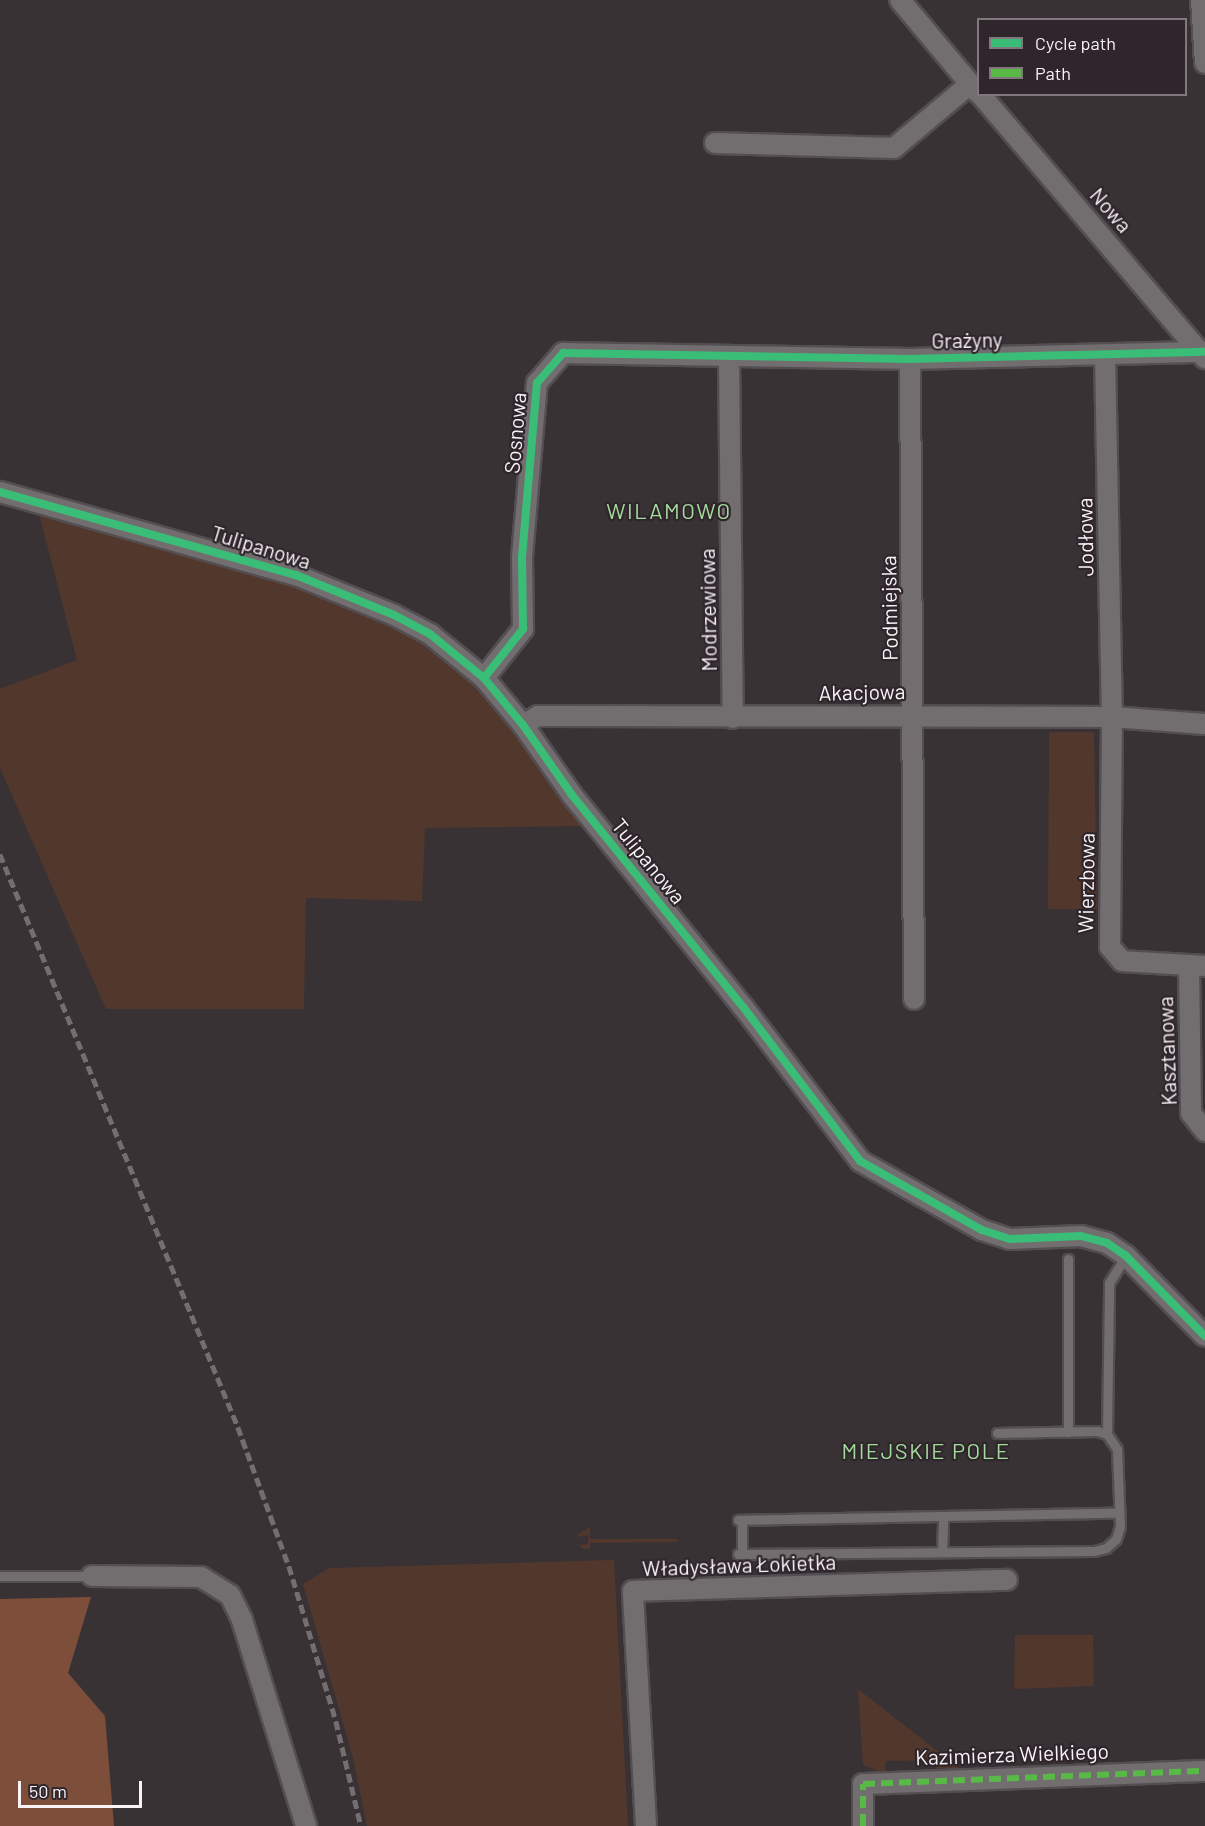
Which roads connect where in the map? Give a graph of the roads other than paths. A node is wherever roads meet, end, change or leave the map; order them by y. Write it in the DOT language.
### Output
graph roads {
  1 [pos="900,0"];
  2 [pos="1201,0"];
  3 [pos="1205,63"];
  4 [pos="976,91"];
  5 [pos="980,96"];
  6 [pos="715,143"];
  7 [pos="1203,354"];
  8 [pos="1106,356"];
  9 [pos="729,358"];
  10 [pos="910,359"];
  11 [pos="0,492"];
  12 [pos="484,678"];
  13 [pos="915,715"];
  14 [pos="1112,717"];
  15 [pos="733,718"];
  16 [pos="1205,724"];
  17 [pos="523,725"];
  18 [pos="1197,966"];
  19 [pos="914,999"];
  20 [pos="1205,1131"];
  21 [pos="1126,1256"];
  22 [pos="1068,1259"];
  23 [pos="1205,1336"];
  24 [pos="1068,1432"];
  25 [pos="997,1434"];
  26 [pos="1107,1434"];
  27 [pos="1119,1513"];
  28 [pos="943,1516"];
  29 [pos="942,1552"];
  30 [pos="0,1576"];
  31 [pos="92,1576"];
  32 [pos="1007,1580"];
  33 [pos="1205,1771"];
  34 [pos="306,1826"];
  35 [pos="646,1826"];
  36 [pos="863,1826"];
  1 -- 4 [label="street, Nowa"];
  2 -- 3 [label="street"];
  4 -- 6 [label="street"];
  5 -- 7 [label="street, Nowa"];
  7 -- 8 [label="street, Grażyny"];
  8 -- 10 [label="street, Grażyny"];
  8 -- 14 [label="street, Jodłowa"];
  9 -- 10 [label="street, Grażyny"];
  9 -- 12 [label="street, Sosnowa"];
  9 -- 15 [label="street, Modrzewiowa"];
  10 -- 13 [label="street, Podmiejska"];
  11 -- 12 [label="street, Tulipanowa"];
  12 -- 17 [label="street, Tulipanowa"];
  13 -- 14 [label="street, Akacjowa"];
  13 -- 15 [label="street, Akacjowa"];
  13 -- 19 [label="street, Podmiejska"];
  14 -- 16 [label="street, Akacjowa"];
  14 -- 18 [label="street, Wierzbowa"];
  15 -- 17 [label="street, Akacjowa"];
  17 -- 21 [label="street, Tulipanowa"];
  18 -- 20 [label="street, Kasztanowa"];
  21 -- 23 [label="street, Tulipanowa"];
  21 -- 26 [label="lane"];
  22 -- 24 [label="lane"];
  24 -- 25 [label="lane"];
  24 -- 26 [label="lane"];
  26 -- 27 [label="lane"];
  27 -- 28 [label="lane"];
  27 -- 29 [label="lane"];
  28 -- 29 [label="lane"];
  28 -- 29 [label="lane"];
  30 -- 31 [label="lane"];
  31 -- 34 [label="street"];
  32 -- 35 [label="street, Władysława Łokietka"];
  33 -- 36 [label="street, Kazimierza Wielkiego"];
}
